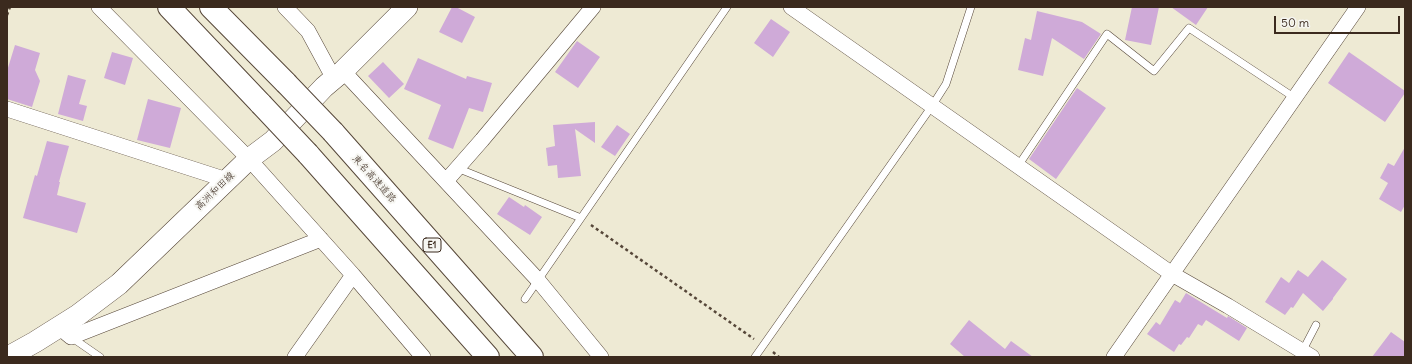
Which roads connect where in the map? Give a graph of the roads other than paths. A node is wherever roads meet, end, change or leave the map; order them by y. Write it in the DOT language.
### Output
graph roads {
  1 [pos="99,7"];
  2 [pos="169,7"];
  3 [pos="211,7"];
  4 [pos="285,7"];
  5 [pos="407,7"];
  6 [pos="593,7"];
  7 [pos="727,7"];
  8 [pos="791,7"];
  9 [pos="971,7"];
  10 [pos="1358,7"];
  11 [pos="339,75"];
  12 [pos="1295,98"];
  13 [pos="932,106"];
  14 [pos="7,109"];
  15 [pos="249,159"];
  16 [pos="1018,166"];
  17 [pos="457,168"];
  18 [pos="227,180"];
  19 [pos="446,181"];
  20 [pos="581,218"];
  21 [pos="321,239"];
  22 [pos="1172,274"];
  23 [pos="353,275"];
  24 [pos="537,279"];
  25 [pos="525,299"];
  26 [pos="1316,325"];
  27 [pos="65,332"];
  28 [pos="1307,354"];
  29 [pos="8,357"];
  30 [pos="100,357"];
  31 [pos="295,357"];
  32 [pos="423,357"];
  33 [pos="488,357"];
  34 [pos="532,357"];
  35 [pos="601,357"];
  36 [pos="755,357"];
  37 [pos="1114,357"];
  1 -- 15 [label="street"];
  2 -- 33 [label="highway, bridge"];
  3 -- 34 [label="highway, 東名高速道路 / E1, bridge"];
  4 -- 11 [label="street"];
  5 -- 11 [label="main road, 高洲和田線"];
  6 -- 17 [label="street"];
  7 -- 20 [label="lane"];
  8 -- 13 [label="street"];
  9 -- 13 [label="lane"];
  10 -- 12 [label="street"];
  11 -- 15 [label="main road, 高洲和田線"];
  11 -- 19 [label="street"];
  12 -- 16 [label="lane"];
  12 -- 22 [label="street"];
  13 -- 16 [label="street"];
  13 -- 36 [label="lane"];
  14 -- 18 [label="street"];
  15 -- 18 [label="main road, 高洲和田線"];
  15 -- 21 [label="street"];
  16 -- 22 [label="street"];
  17 -- 19 [label="street"];
  17 -- 20 [label="lane"];
  18 -- 27 [label="main road, 高洲和田線"];
  19 -- 24 [label="street"];
  20 -- 24 [label="lane"];
  21 -- 23 [label="street"];
  21 -- 27 [label="street"];
  22 -- 28 [label="street"];
  22 -- 37 [label="street"];
  23 -- 31 [label="street"];
  23 -- 32 [label="street"];
  24 -- 25 [label="lane"];
  24 -- 35 [label="street"];
  26 -- 28 [label="lane"];
  27 -- 29 [label="main road, 高洲和田線"];
  27 -- 30 [label="lane"];
}
